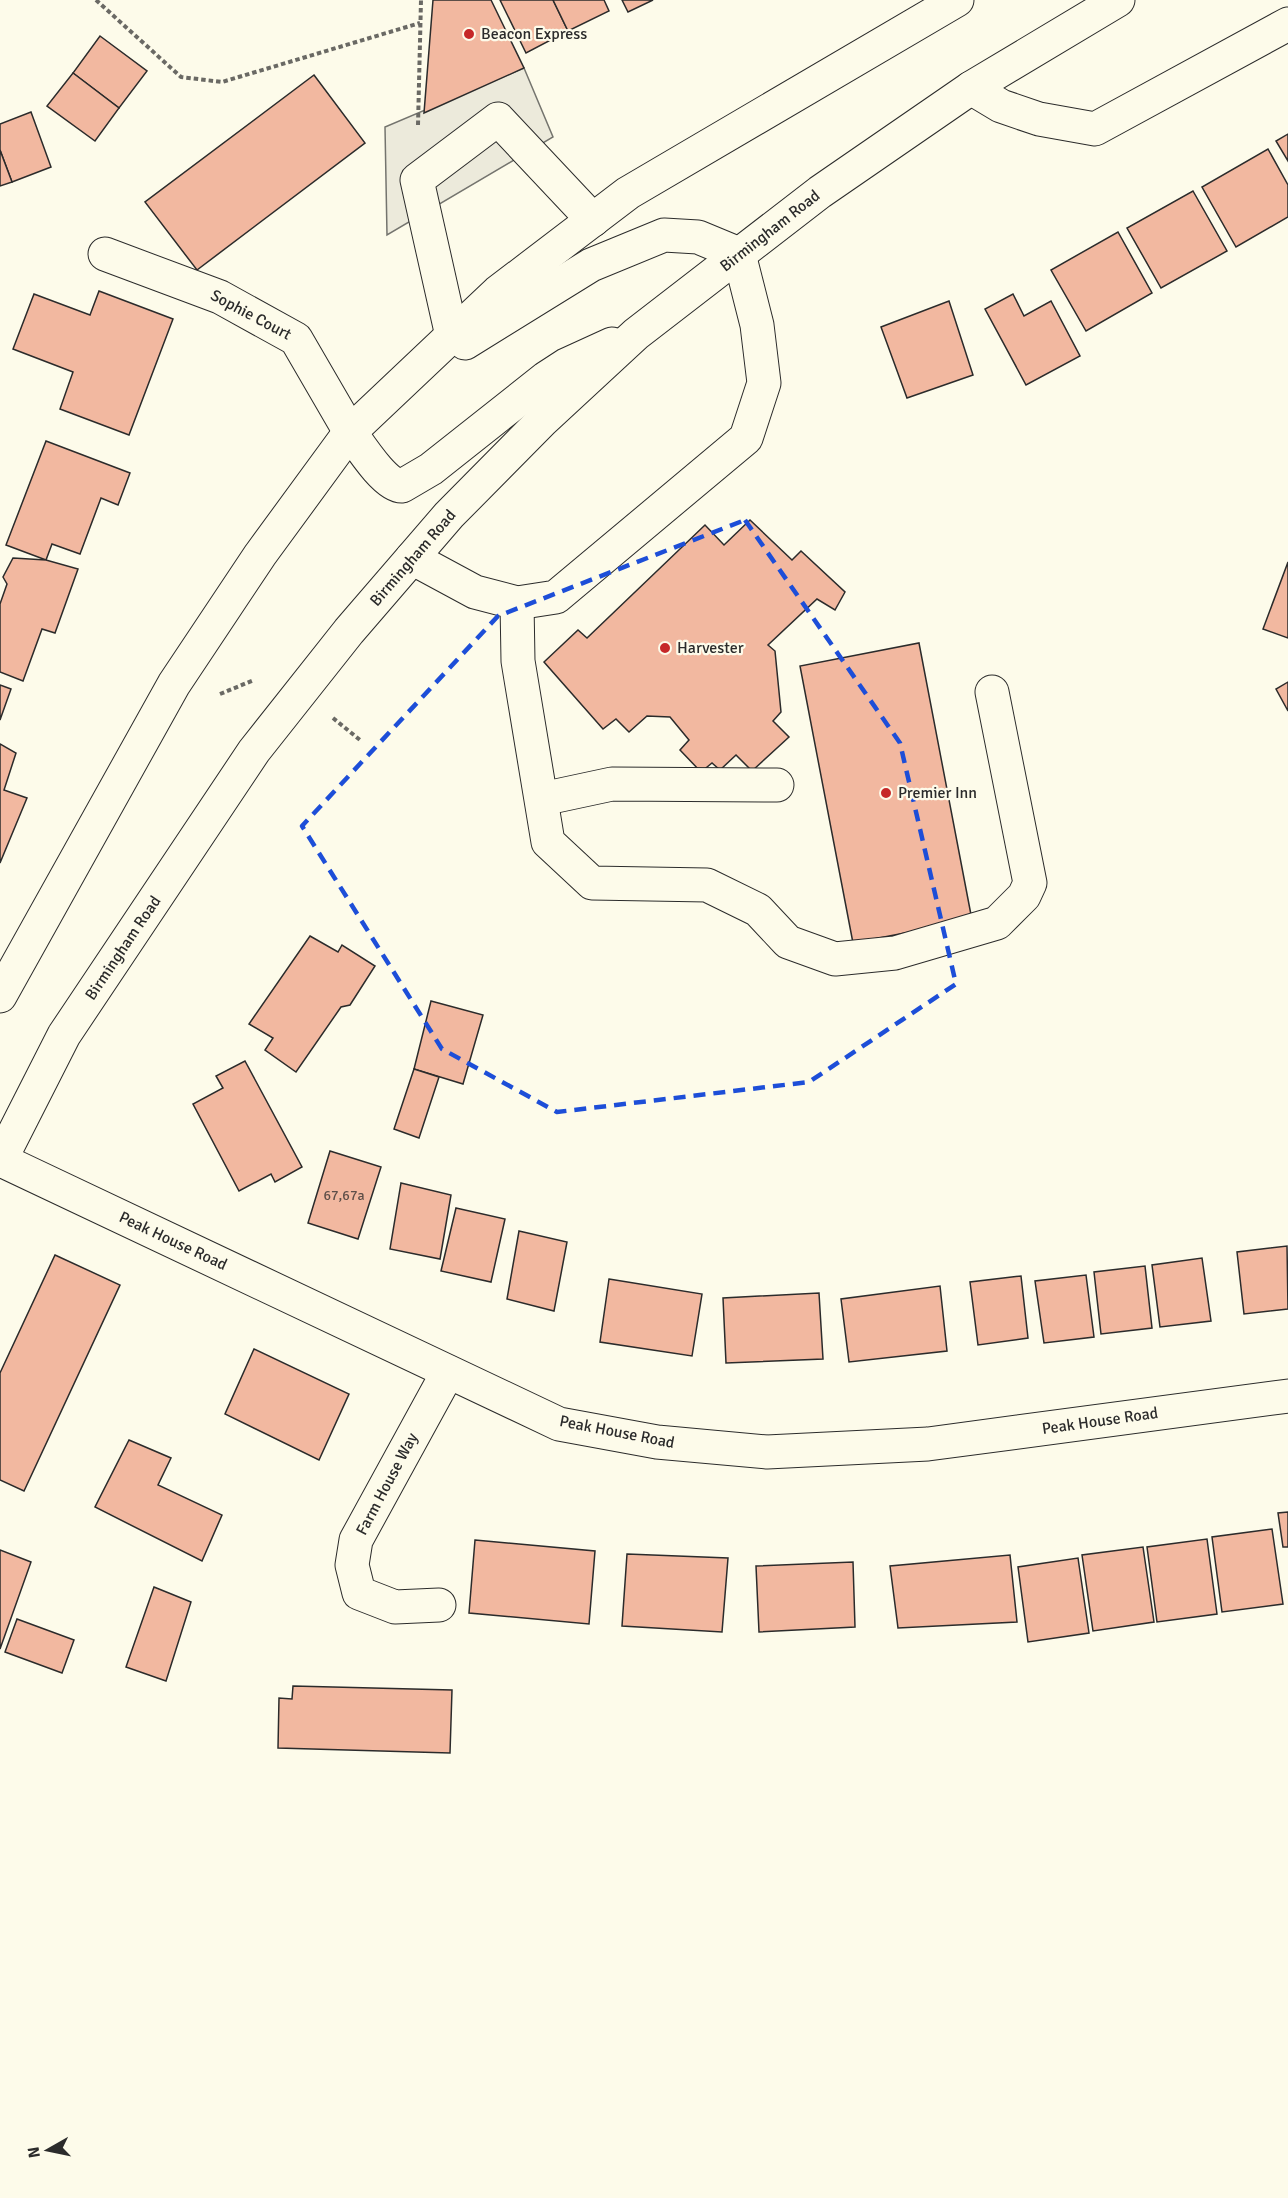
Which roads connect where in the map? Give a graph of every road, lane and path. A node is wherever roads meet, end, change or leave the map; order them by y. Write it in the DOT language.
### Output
graph roads {
  1 [pos="96,0"];
  2 [pos="957,0"];
  3 [pos="1118,0"];
  4 [pos="420,23"];
  5 [pos="1288,24"];
  6 [pos="971,88"];
  7 [pos="593,220"];
  8 [pos="105,254"];
  9 [pos="739,254"];
  10 [pos="636,334"];
  11 [pos="452,336"];
  12 [pos="412,375"];
  13 [pos="350,432"];
  14 [pos="412,558"];
  15 [pos="517,603"];
  16 [pos="992,692"];
  17 [pos="777,785"];
  18 [pos="542,799"];
  19 [pos="0,996"];
  20 [pos="0,1161"];
  21 [pos="448,1371"];
  22 [pos="1288,1396"];
  23 [pos="439,1605"];
  1 -- 4 [label="path"];
  2 -- 7 [label="main road"];
  3 -- 6 [label="main road, Birmingham Road"];
  5 -- 6 [label="main road"];
  6 -- 9 [label="main road, Birmingham Road"];
  7 -- 11 [label="main road"];
  7 -- 11 [label="main road"];
  8 -- 13 [label="main road, Sophie Court"];
  9 -- 10 [label="main road, Birmingham Road"];
  9 -- 12 [label="main road"];
  9 -- 15 [label="main road"];
  10 -- 13 [label="main road, Sophie Court"];
  10 -- 14 [label="main road, Birmingham Road"];
  11 -- 12 [label="main road"];
  12 -- 13 [label="main road"];
  13 -- 19 [label="main road"];
  14 -- 15 [label="main road"];
  14 -- 20 [label="main road, Birmingham Road"];
  15 -- 18 [label="main road"];
  16 -- 18 [label="main road"];
  17 -- 18 [label="main road"];
  20 -- 21 [label="main road, Peak House Road"];
  21 -- 22 [label="main road, Peak House Road"];
  21 -- 23 [label="main road, Farm House Way"];
}
